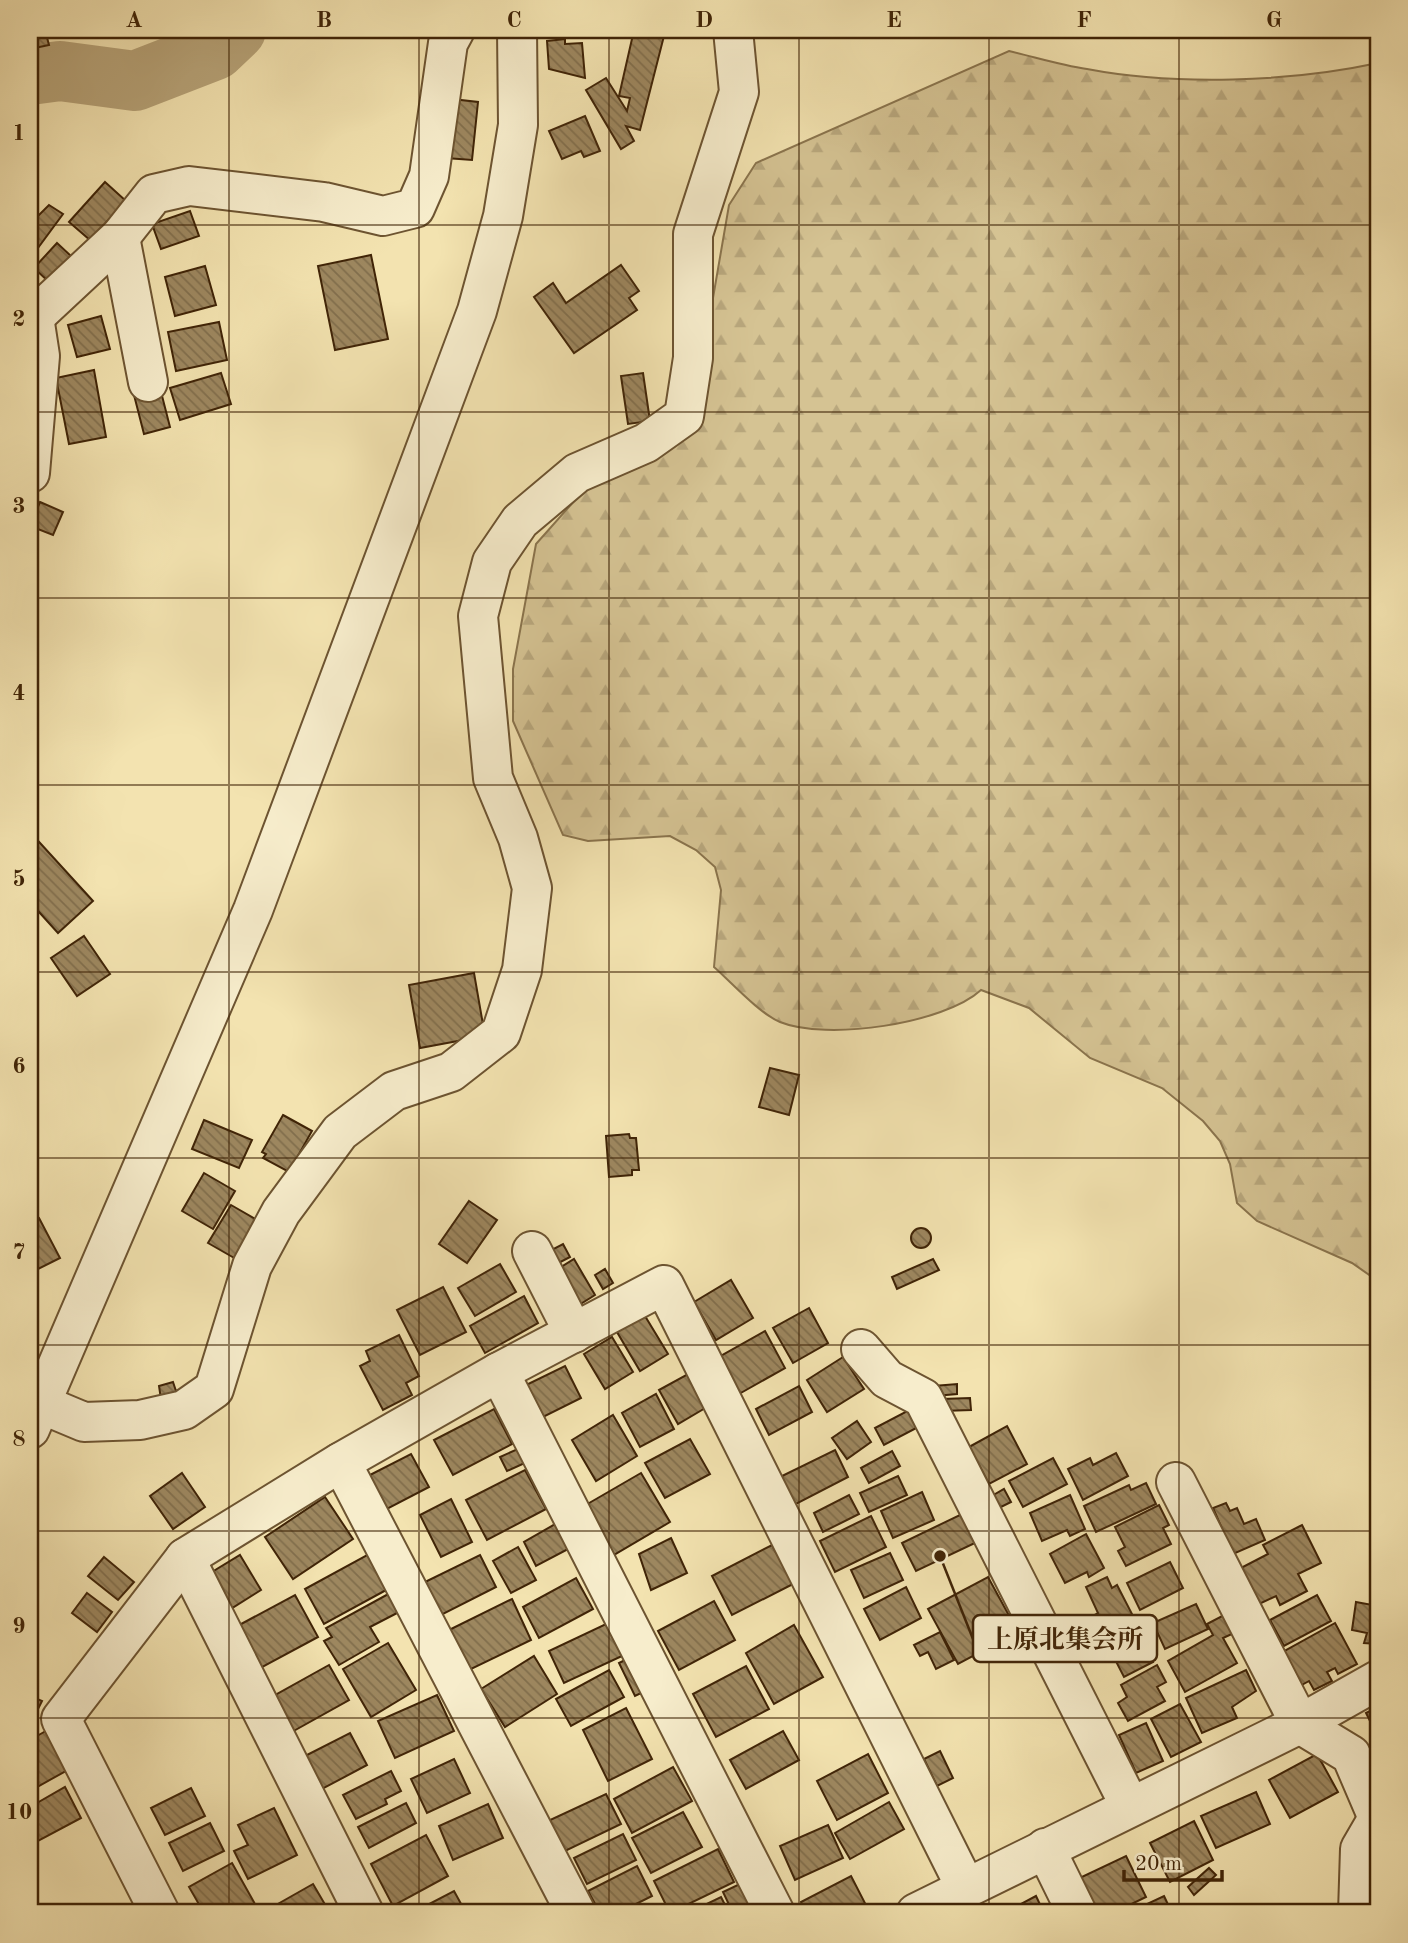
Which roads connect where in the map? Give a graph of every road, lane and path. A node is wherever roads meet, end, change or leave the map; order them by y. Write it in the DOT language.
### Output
graph roads {
  1 [pos="455,30"];
  2 [pos="517,30"];
  3 [pos="733,30"];
  4 [pos="120,237"];
  5 [pos="32,315"];
  6 [pos="148,382"];
  7 [pos="30,473"];
  8 [pos="532,1251"];
  9 [pos="574,1333"];
  10 [pos="861,1349"];
  11 [pos="499,1372"];
  12 [pos="35,1417"];
  13 [pos="341,1462"];
  14 [pos="1176,1482"];
  15 [pos="185,1558"];
  16 [pos="1378,1680"];
  17 [pos="1300,1724"];
  18 [pos="1130,1806"];
  19 [pos="1378,1818"];
  20 [pos="1045,1848"];
  21 [pos="966,1888"];
  22 [pos="160,1913"];
  23 [pos="364,1913"];
  24 [pos="576,1913"];
  25 [pos="775,1913"];
  26 [pos="916,1913"];
  27 [pos="1077,1913"];
  28 [pos="1358,1913"];
  1 -- 4 [label="street"];
  2 -- 12 [label="street"];
  3 -- 12 [label="street"];
  4 -- 5 [label="street"];
  4 -- 6 [label="street"];
  5 -- 7 [label="street"];
  8 -- 9 [label="street"];
  9 -- 11 [label="street"];
  9 -- 21 [label="street"];
  10 -- 18 [label="street"];
  11 -- 13 [label="street"];
  11 -- 25 [label="street"];
  13 -- 15 [label="street"];
  13 -- 24 [label="street"];
  14 -- 17 [label="street"];
  15 -- 22 [label="street"];
  15 -- 23 [label="street"];
  16 -- 17 [label="street"];
  17 -- 18 [label="street"];
  17 -- 19 [label="street"];
  18 -- 20 [label="street"];
  19 -- 28 [label="street"];
  20 -- 21 [label="street"];
  20 -- 27 [label="street"];
  21 -- 26 [label="street"];
}
